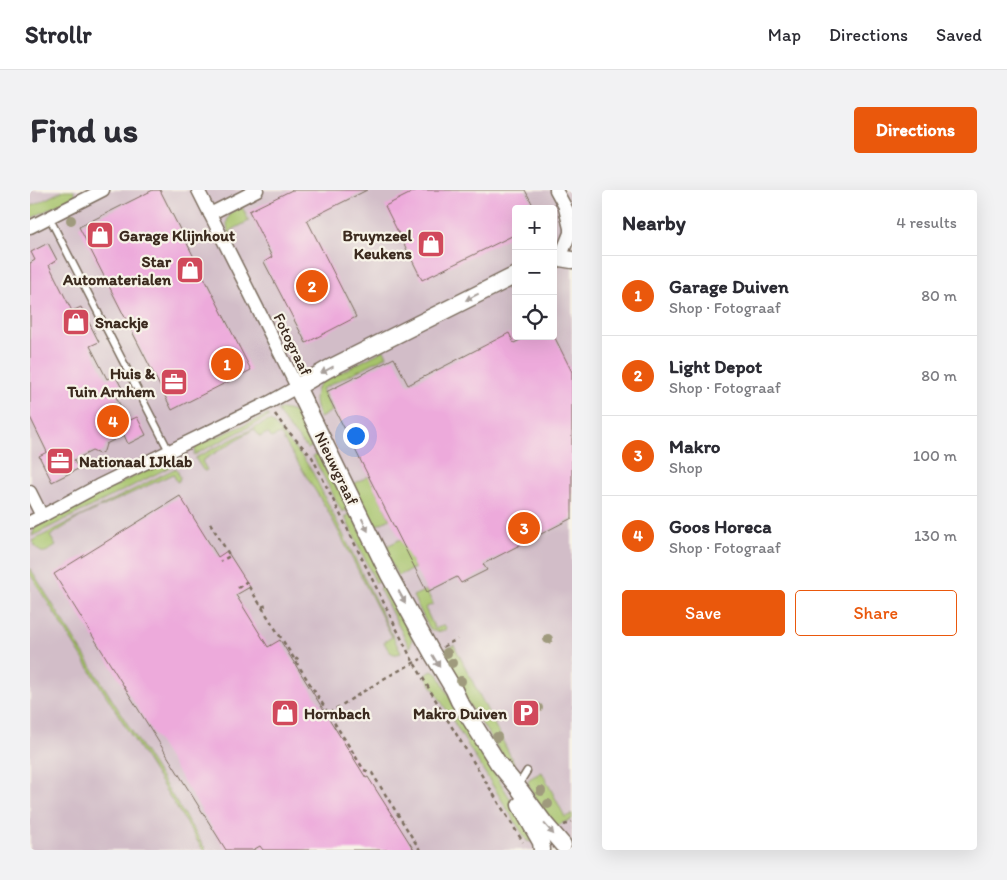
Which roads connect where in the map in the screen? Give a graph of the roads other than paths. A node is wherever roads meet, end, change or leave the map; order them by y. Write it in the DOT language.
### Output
graph roads {
  1 [pos="103,190"];
  2 [pos="198,190"];
  3 [pos="257,190"];
  4 [pos="556,190"];
  5 [pos="569,213"];
  6 [pos="210,214"];
  7 [pos="49,217"];
  8 [pos="30,227"];
  9 [pos="562,259"];
  10 [pos="512,277"];
  11 [pos="297,387"];
  12 [pos="169,451"];
  13 [pos="30,492"];
  14 [pos="42,516"];
  15 [pos="30,522"];
  16 [pos="498,763"];
  17 [pos="527,771"];
  18 [pos="520,790"];
  19 [pos="565,844"];
  20 [pos="542,850"];
  1 -- 7 [label="street"];
  2 -- 6 [label="street, Fotograaf"];
  3 -- 6 [label="street"];
  4 -- 5 [label="street"];
  5 -- 9 [label="street"];
  6 -- 11 [label="street, Fotograaf"];
  7 -- 8 [label="street"];
  7 -- 12 [label="lane"];
  10 -- 11 [label="street, one-way"];
  11 -- 12 [label="street, Fotograaf"];
  11 -- 16 [label="street, Nieuwgraaf, one-way"];
  12 -- 14 [label="street, Fotograaf"];
  13 -- 14 [label="street"];
  14 -- 15 [label="street, Fotograaf"];
  16 -- 18 [label="street, Nieuwgraaf"];
  16 -- 20 [label="street, Nieuwgraaf"];
  17 -- 18 [label="lane"];
  18 -- 19 [label="street, Nieuwgraaf, one-way"];
}
